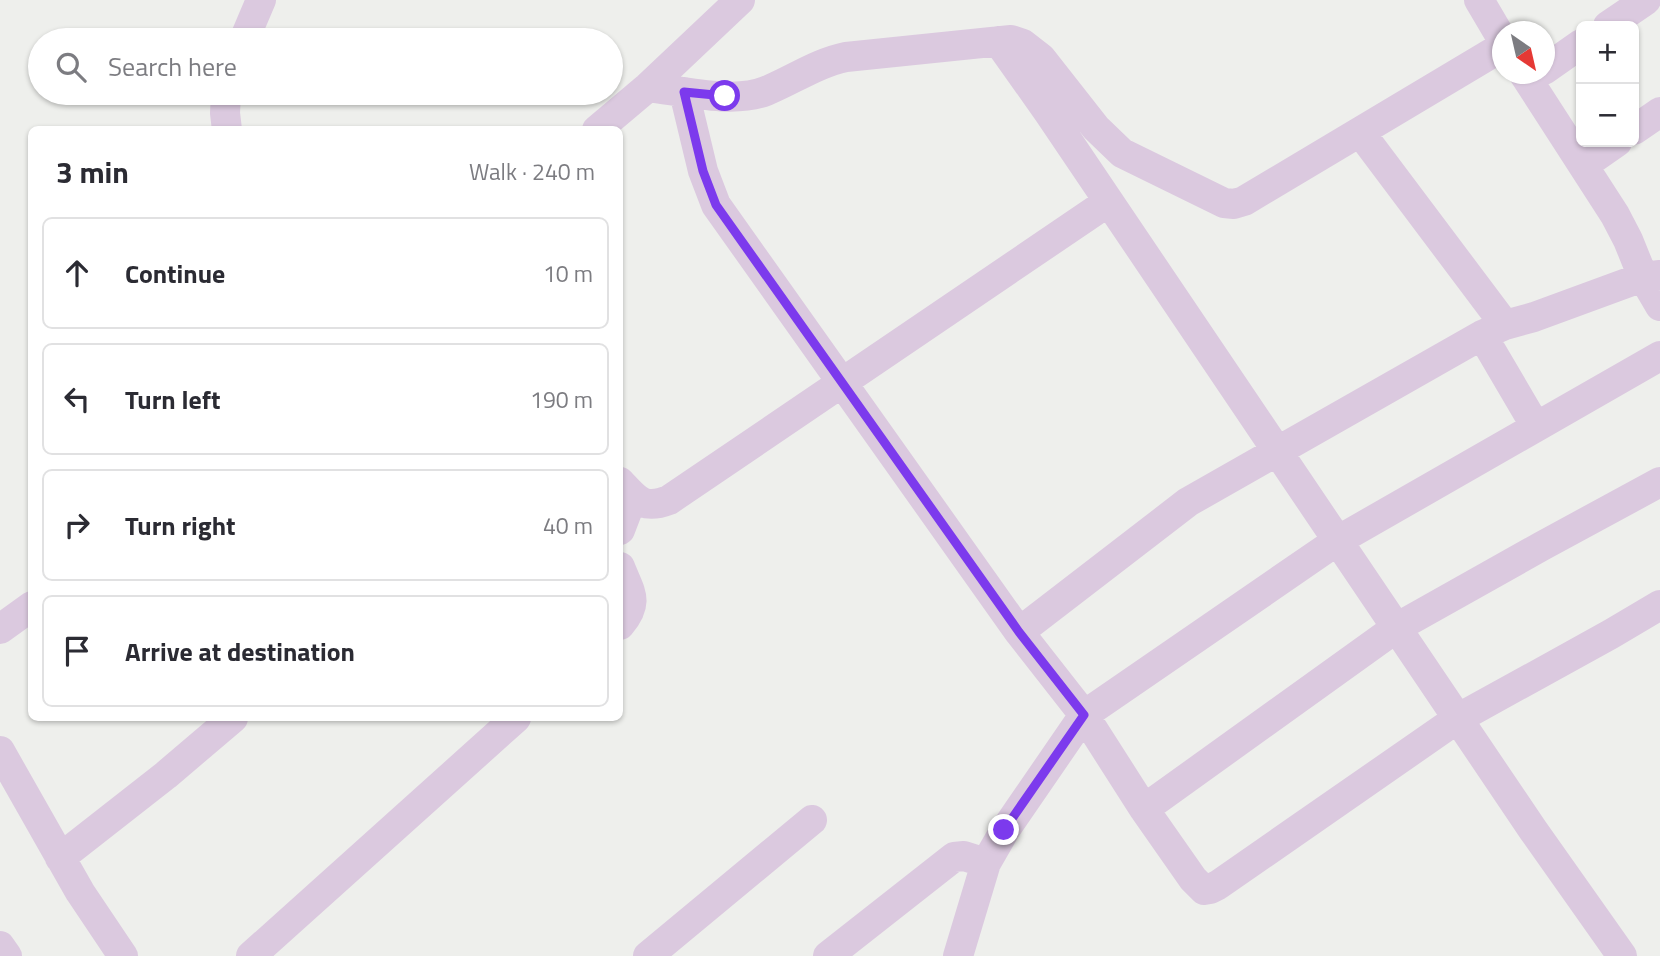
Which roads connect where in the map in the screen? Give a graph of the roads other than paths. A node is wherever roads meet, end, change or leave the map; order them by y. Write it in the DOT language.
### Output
graph roads {
  1 [pos="261,0"];
  2 [pos="740,0"];
  3 [pos="1646,0"];
  4 [pos="1615,21"];
  5 [pos="249,28"];
  6 [pos="998,41"];
  7 [pos="1576,47"];
  8 [pos="1492,54"];
  9 [pos="1555,61"];
  10 [pos="1539,84"];
  11 [pos="648,87"];
  12 [pos="684,92"];
  13 [pos="225,105"];
  14 [pos="1660,112"];
  15 [pos="227,126"];
  16 [pos="602,126"];
  17 [pos="1639,127"];
  18 [pos="1360,132"];
  19 [pos="1610,147"];
  20 [pos="1584,165"];
  21 [pos="1108,202"];
  22 [pos="1652,276"];
  23 [pos="1660,306"];
  24 [pos="1494,330"];
  25 [pos="1660,356"];
  26 [pos="843,383"];
  27 [pos="1536,427"];
  28 [pos="1276,452"];
  29 [pos="1660,482"];
  30 [pos="626,489"];
  31 [pos="623,510"];
  32 [pos="1337,541"];
  33 [pos="623,574"];
  34 [pos="1660,605"];
  35 [pos="28,609"];
  36 [pos="623,621"];
  37 [pos="1396,628"];
  38 [pos="0,629"];
  39 [pos="1019,632"];
  40 [pos="1084,715"];
  41 [pos="1457,719"];
  42 [pos="229,721"];
  43 [pos="513,721"];
  44 [pos="0,751"];
  45 [pos="1144,809"];
  46 [pos="812,820"];
  47 [pos="60,858"];
  48 [pos="986,863"];
  49 [pos="0,946"];
  50 [pos="7,956"];
  51 [pos="123,956"];
  52 [pos="251,956"];
  53 [pos="648,956"];
  54 [pos="828,956"];
  55 [pos="958,956"];
  56 [pos="1622,956"];
  1 -- 5 [label="street"];
  2 -- 11 [label="street"];
  3 -- 4 [label="street"];
  6 -- 12 [label="street"];
  6 -- 18 [label="street"];
  6 -- 21 [label="street"];
  7 -- 9 [label="street"];
  8 -- 18 [label="street"];
  10 -- 20 [label="street"];
  11 -- 12 [label="street"];
  11 -- 16 [label="street"];
  12 -- 26 [label="street"];
  13 -- 15 [label="street"];
  14 -- 17 [label="street"];
  18 -- 24 [label="street"];
  19 -- 20 [label="street"];
  20 -- 22 [label="street"];
  21 -- 26 [label="street"];
  21 -- 28 [label="street"];
  22 -- 23 [label="street"];
  22 -- 24 [label="street"];
  24 -- 27 [label="street"];
  24 -- 28 [label="street"];
  25 -- 27 [label="street"];
  26 -- 30 [label="street"];
  26 -- 39 [label="street"];
  27 -- 32 [label="street"];
  28 -- 32 [label="street"];
  28 -- 39 [label="street"];
  29 -- 37 [label="street"];
  30 -- 31 [label="street"];
  32 -- 37 [label="street"];
  32 -- 40 [label="street"];
  33 -- 36 [label="street"];
  34 -- 41 [label="street"];
  35 -- 38 [label="street"];
  37 -- 41 [label="street"];
  37 -- 45 [label="street"];
  39 -- 40 [label="street"];
  40 -- 45 [label="street"];
  40 -- 48 [label="street"];
  41 -- 45 [label="street"];
  41 -- 56 [label="street"];
  42 -- 47 [label="street"];
  43 -- 52 [label="street"];
  44 -- 47 [label="street"];
  46 -- 53 [label="street"];
  47 -- 51 [label="street"];
  48 -- 54 [label="street"];
  48 -- 55 [label="street"];
  49 -- 50 [label="street"];
}
